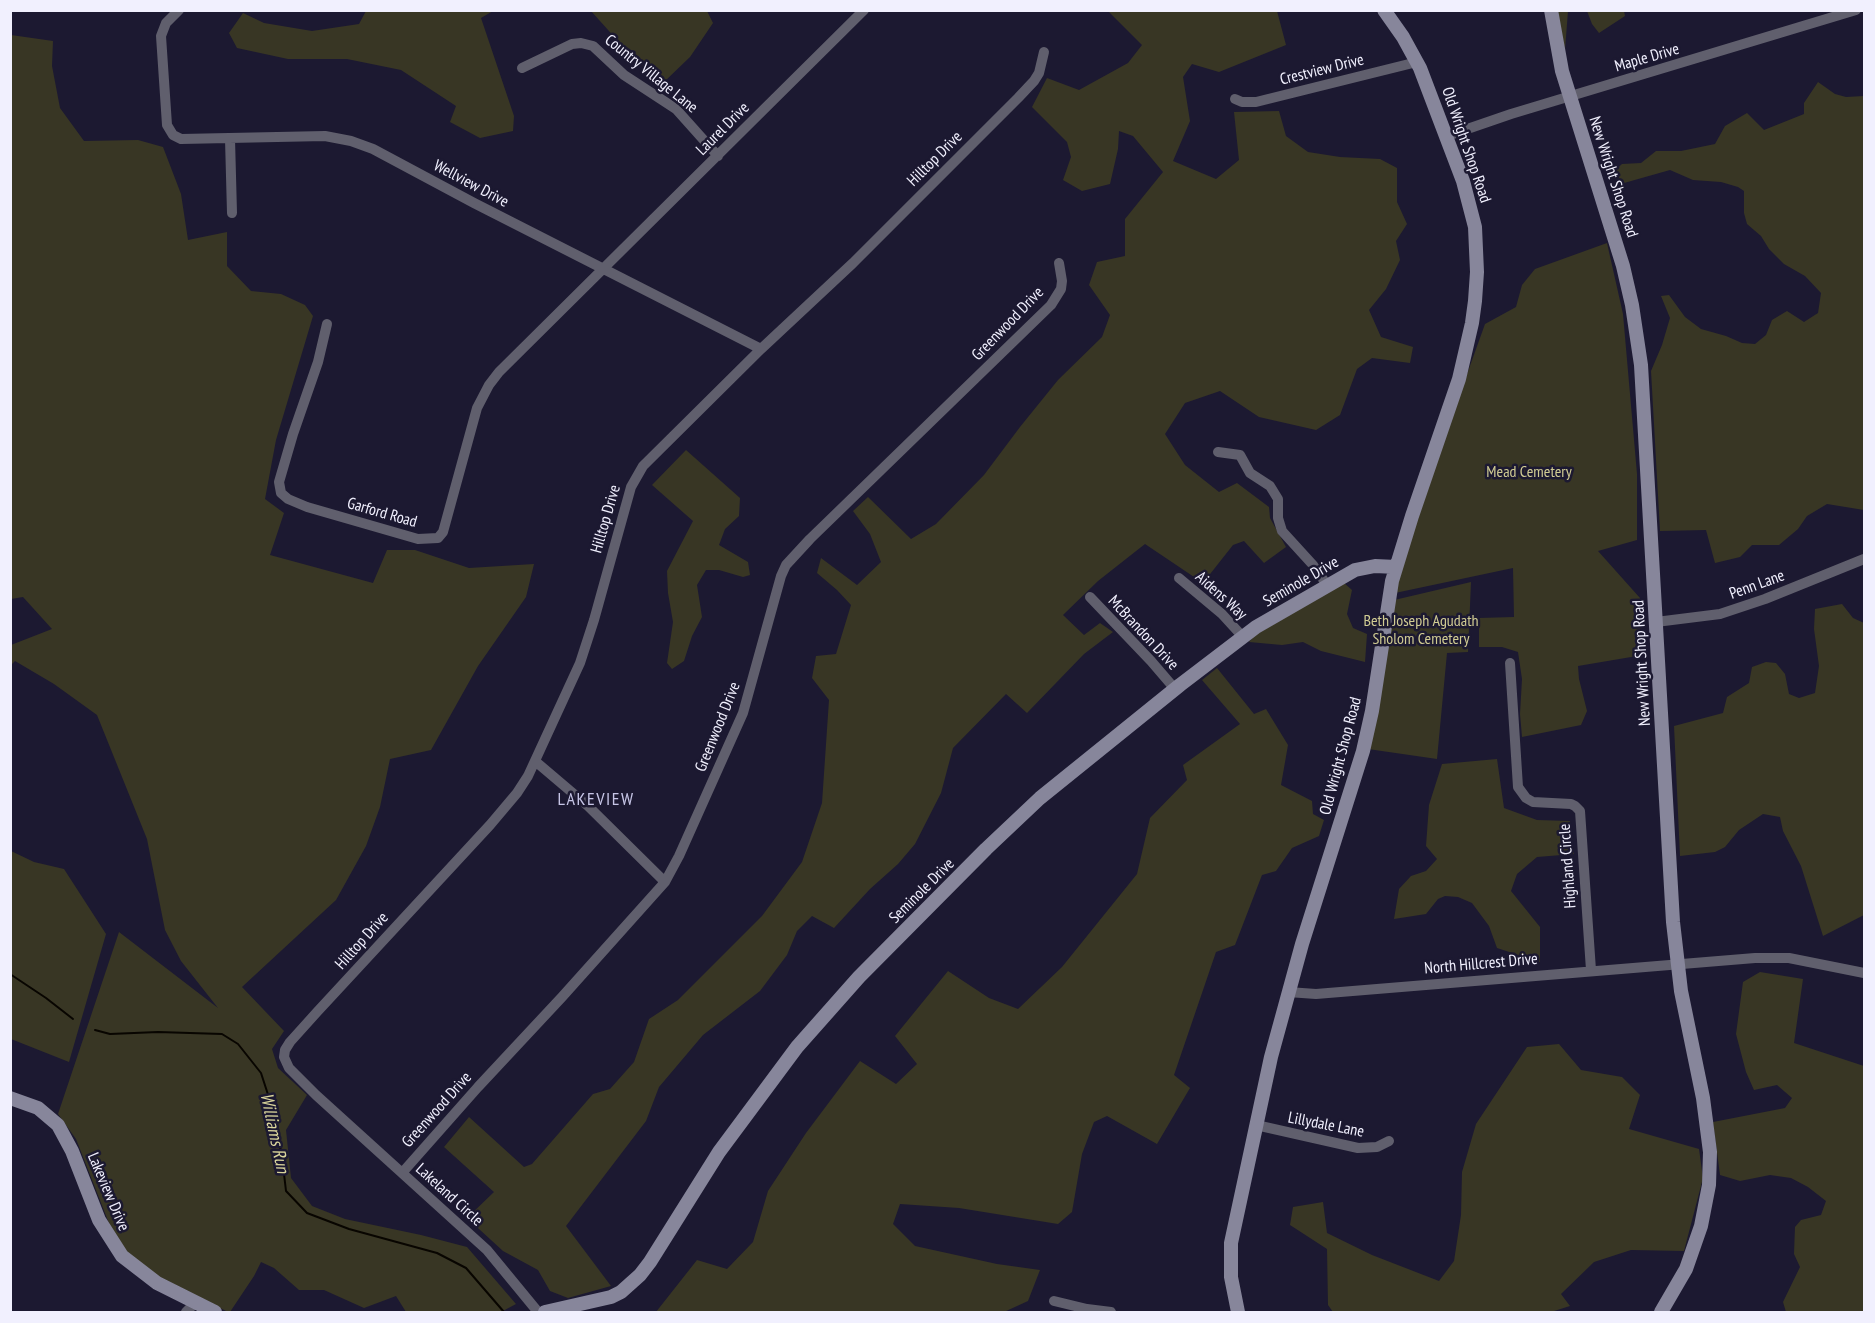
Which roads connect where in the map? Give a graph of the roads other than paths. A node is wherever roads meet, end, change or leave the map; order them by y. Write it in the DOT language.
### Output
graph roads {
  1 [pos="179,10"];
  2 [pos="864,10"];
  3 [pos="1384,10"];
  4 [pos="1551,10"];
  5 [pos="1856,10"];
  6 [pos="1044,52"];
  7 [pos="1417,62"];
  8 [pos="522,68"];
  9 [pos="1570,96"];
  10 [pos="1235,99"];
  11 [pos="1447,136"];
  12 [pos="230,139"];
  13 [pos="718,156"];
  14 [pos="232,213"];
  15 [pos="1059,263"];
  16 [pos="603,269"];
  17 [pos="327,324"];
  18 [pos="761,349"];
  19 [pos="1218,452"];
  20 [pos="1864,559"];
  21 [pos="1396,567"];
  22 [pos="1179,578"];
  23 [pos="1327,585"];
  24 [pos="1090,597"];
  25 [pos="1656,622"];
  26 [pos="1243,637"];
  27 [pos="1510,663"];
  28 [pos="1174,689"];
  29 [pos="536,761"];
  30 [pos="665,882"];
  31 [pos="1677,963"];
  32 [pos="1591,970"];
  33 [pos="1864,973"];
  34 [pos="1288,992"];
  35 [pos="285,1056"];
  36 [pos="10,1098"];
  37 [pos="1256,1125"];
  38 [pos="1389,1142"];
  39 [pos="402,1173"];
  40 [pos="1054,1301"];
  41 [pos="190,1308"];
  42 [pos="215,1312"];
  43 [pos="538,1312"];
  44 [pos="545,1312"];
  45 [pos="1111,1312"];
  46 [pos="1238,1312"];
  47 [pos="1661,1312"];
  1 -- 12 [label="street, Wellview Drive"];
  2 -- 13 [label="street, Laurel Drive"];
  3 -- 7 [label="street, Old Wright Shop Road"];
  4 -- 9 [label="street, New Wright Shop Road"];
  5 -- 9 [label="street, Maple Drive"];
  6 -- 18 [label="street, Hilltop Drive"];
  7 -- 10 [label="street, Crestview Drive"];
  7 -- 11 [label="street, Old Wright Shop Road"];
  8 -- 13 [label="street, Country Village Lane"];
  9 -- 11 [label="street, Maple Drive"];
  9 -- 25 [label="street, New Wright Shop Road"];
  11 -- 21 [label="street, Old Wright Shop Road"];
  12 -- 14 [label="street"];
  12 -- 16 [label="street, Wellview Drive"];
  13 -- 16 [label="street, Laurel Drive"];
  15 -- 30 [label="street, Greenwood Drive"];
  16 -- 17 [label="street, Garford Road"];
  16 -- 18 [label="street, Wellview Drive"];
  18 -- 29 [label="street, Hilltop Drive"];
  19 -- 23 [label="street"];
  20 -- 25 [label="street, Penn Lane"];
  21 -- 23 [label="street, Seminole Drive"];
  21 -- 34 [label="street, Old Wright Shop Road"];
  22 -- 26 [label="street, Aidens Way"];
  23 -- 26 [label="street, Seminole Drive"];
  24 -- 28 [label="street, McBrandon Drive"];
  25 -- 31 [label="street, New Wright Shop Road"];
  26 -- 28 [label="street, Seminole Drive"];
  27 -- 32 [label="street, Highland Circle"];
  28 -- 44 [label="street, Seminole Drive"];
  29 -- 30 [label="street"];
  29 -- 35 [label="street, Hilltop Drive"];
  30 -- 39 [label="street, Greenwood Drive"];
  31 -- 32 [label="street, North Hillcrest Drive"];
  31 -- 33 [label="street, North Hillcrest Drive"];
  31 -- 47 [label="street, New Wright Shop Road"];
  32 -- 34 [label="street, North Hillcrest Drive"];
  34 -- 37 [label="street, Old Wright Shop Road"];
  35 -- 39 [label="street, Lakeland Circle"];
  36 -- 41 [label="street, Lakeview Drive"];
  37 -- 38 [label="street, Lillydale Lane"];
  37 -- 46 [label="street, Old Wright Shop Road"];
  39 -- 43 [label="street, Lakeland Circle"];
  40 -- 45 [label="street"];
  41 -- 42 [label="street, Lakeview Drive"];
}
